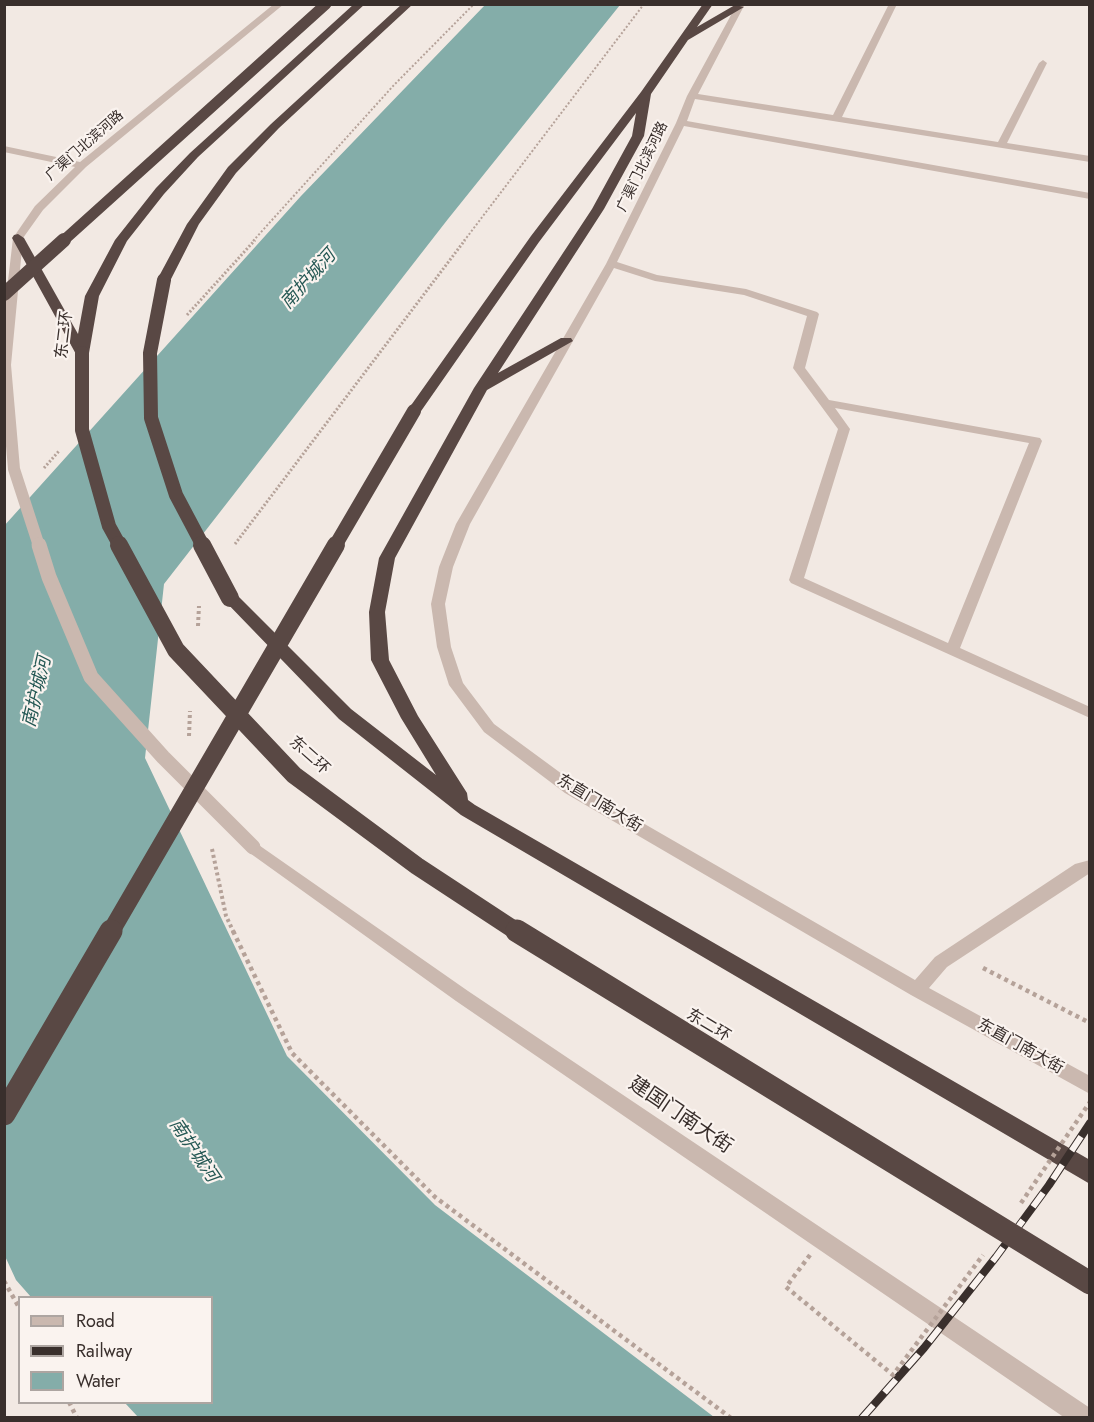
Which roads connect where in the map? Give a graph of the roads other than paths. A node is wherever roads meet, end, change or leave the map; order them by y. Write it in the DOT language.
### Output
graph roads {
  1 [pos="280,4"];
  2 [pos="326,4"];
  3 [pos="360,4"];
  4 [pos="408,4"];
  5 [pos="708,4"];
  6 [pos="893,4"];
  7 [pos="740,6"];
  8 [pos="683,39"];
  9 [pos="1043,63"];
  10 [pos="645,94"];
  11 [pos="692,96"];
  12 [pos="836,119"];
  13 [pos="681,123"];
  14 [pos="1001,145"];
  15 [pos="4,149"];
  16 [pos="1089,159"];
  17 [pos="82,165"];
  18 [pos="1089,196"];
  19 [pos="18,238"];
  20 [pos="611,264"];
  21 [pos="4,294"];
  22 [pos="6,335"];
  23 [pos="566,341"];
  24 [pos="82,353"];
  25 [pos="5,366"];
  26 [pos="481,388"];
  27 [pos="825,403"];
  28 [pos="952,650"];
  29 [pos="1089,712"];
  30 [pos="468,810"];
  31 [pos="1089,866"];
  32 [pos="917,990"];
  33 [pos="1089,1086"];
  34 [pos="4,1114"];
  35 [pos="1089,1173"];
  36 [pos="1089,1283"];
  37 [pos="1085,1418"];
  1 -- 17 [label="street, 广渠门北滨河路"];
  2 -- 21 [label="highway, bridge"];
  3 -- 24 [label="highway, 东二环"];
  4 -- 30 [label="highway, bridge"];
  5 -- 8 [label="highway"];
  6 -- 12 [label="street"];
  7 -- 8 [label="highway"];
  7 -- 11 [label="street, 广渠门北滨河路"];
  8 -- 10 [label="highway"];
  9 -- 14 [label="street"];
  10 -- 26 [label="highway"];
  10 -- 34 [label="highway, bridge"];
  11 -- 12 [label="street"];
  11 -- 13 [label="street, 广渠门北滨河路"];
  12 -- 14 [label="street"];
  13 -- 18 [label="street"];
  13 -- 20 [label="street, 广渠门北滨河路"];
  14 -- 16 [label="street"];
  15 -- 17 [label="street"];
  17 -- 19 [label="street, 广渠门北滨河路"];
  19 -- 22 [label="street, 广渠门北滨河路"];
  19 -- 24 [label="highway"];
  20 -- 23 [label="street, 广渠门北滨河路"];
  20 -- 27 [label="street"];
  22 -- 25 [label="street, 广渠门北滨河路"];
  23 -- 26 [label="highway"];
  23 -- 32 [label="street, 东直门南大街"];
  24 -- 36 [label="highway, 东二环, bridge"];
  25 -- 37 [label="street, 建国门南大街, bridge"];
  26 -- 30 [label="highway"];
  27 -- 28 [label="street"];
  27 -- 28 [label="street"];
  28 -- 29 [label="street"];
  30 -- 35 [label="highway"];
  31 -- 32 [label="street"];
  32 -- 33 [label="street, 东直门南大街"];
}
